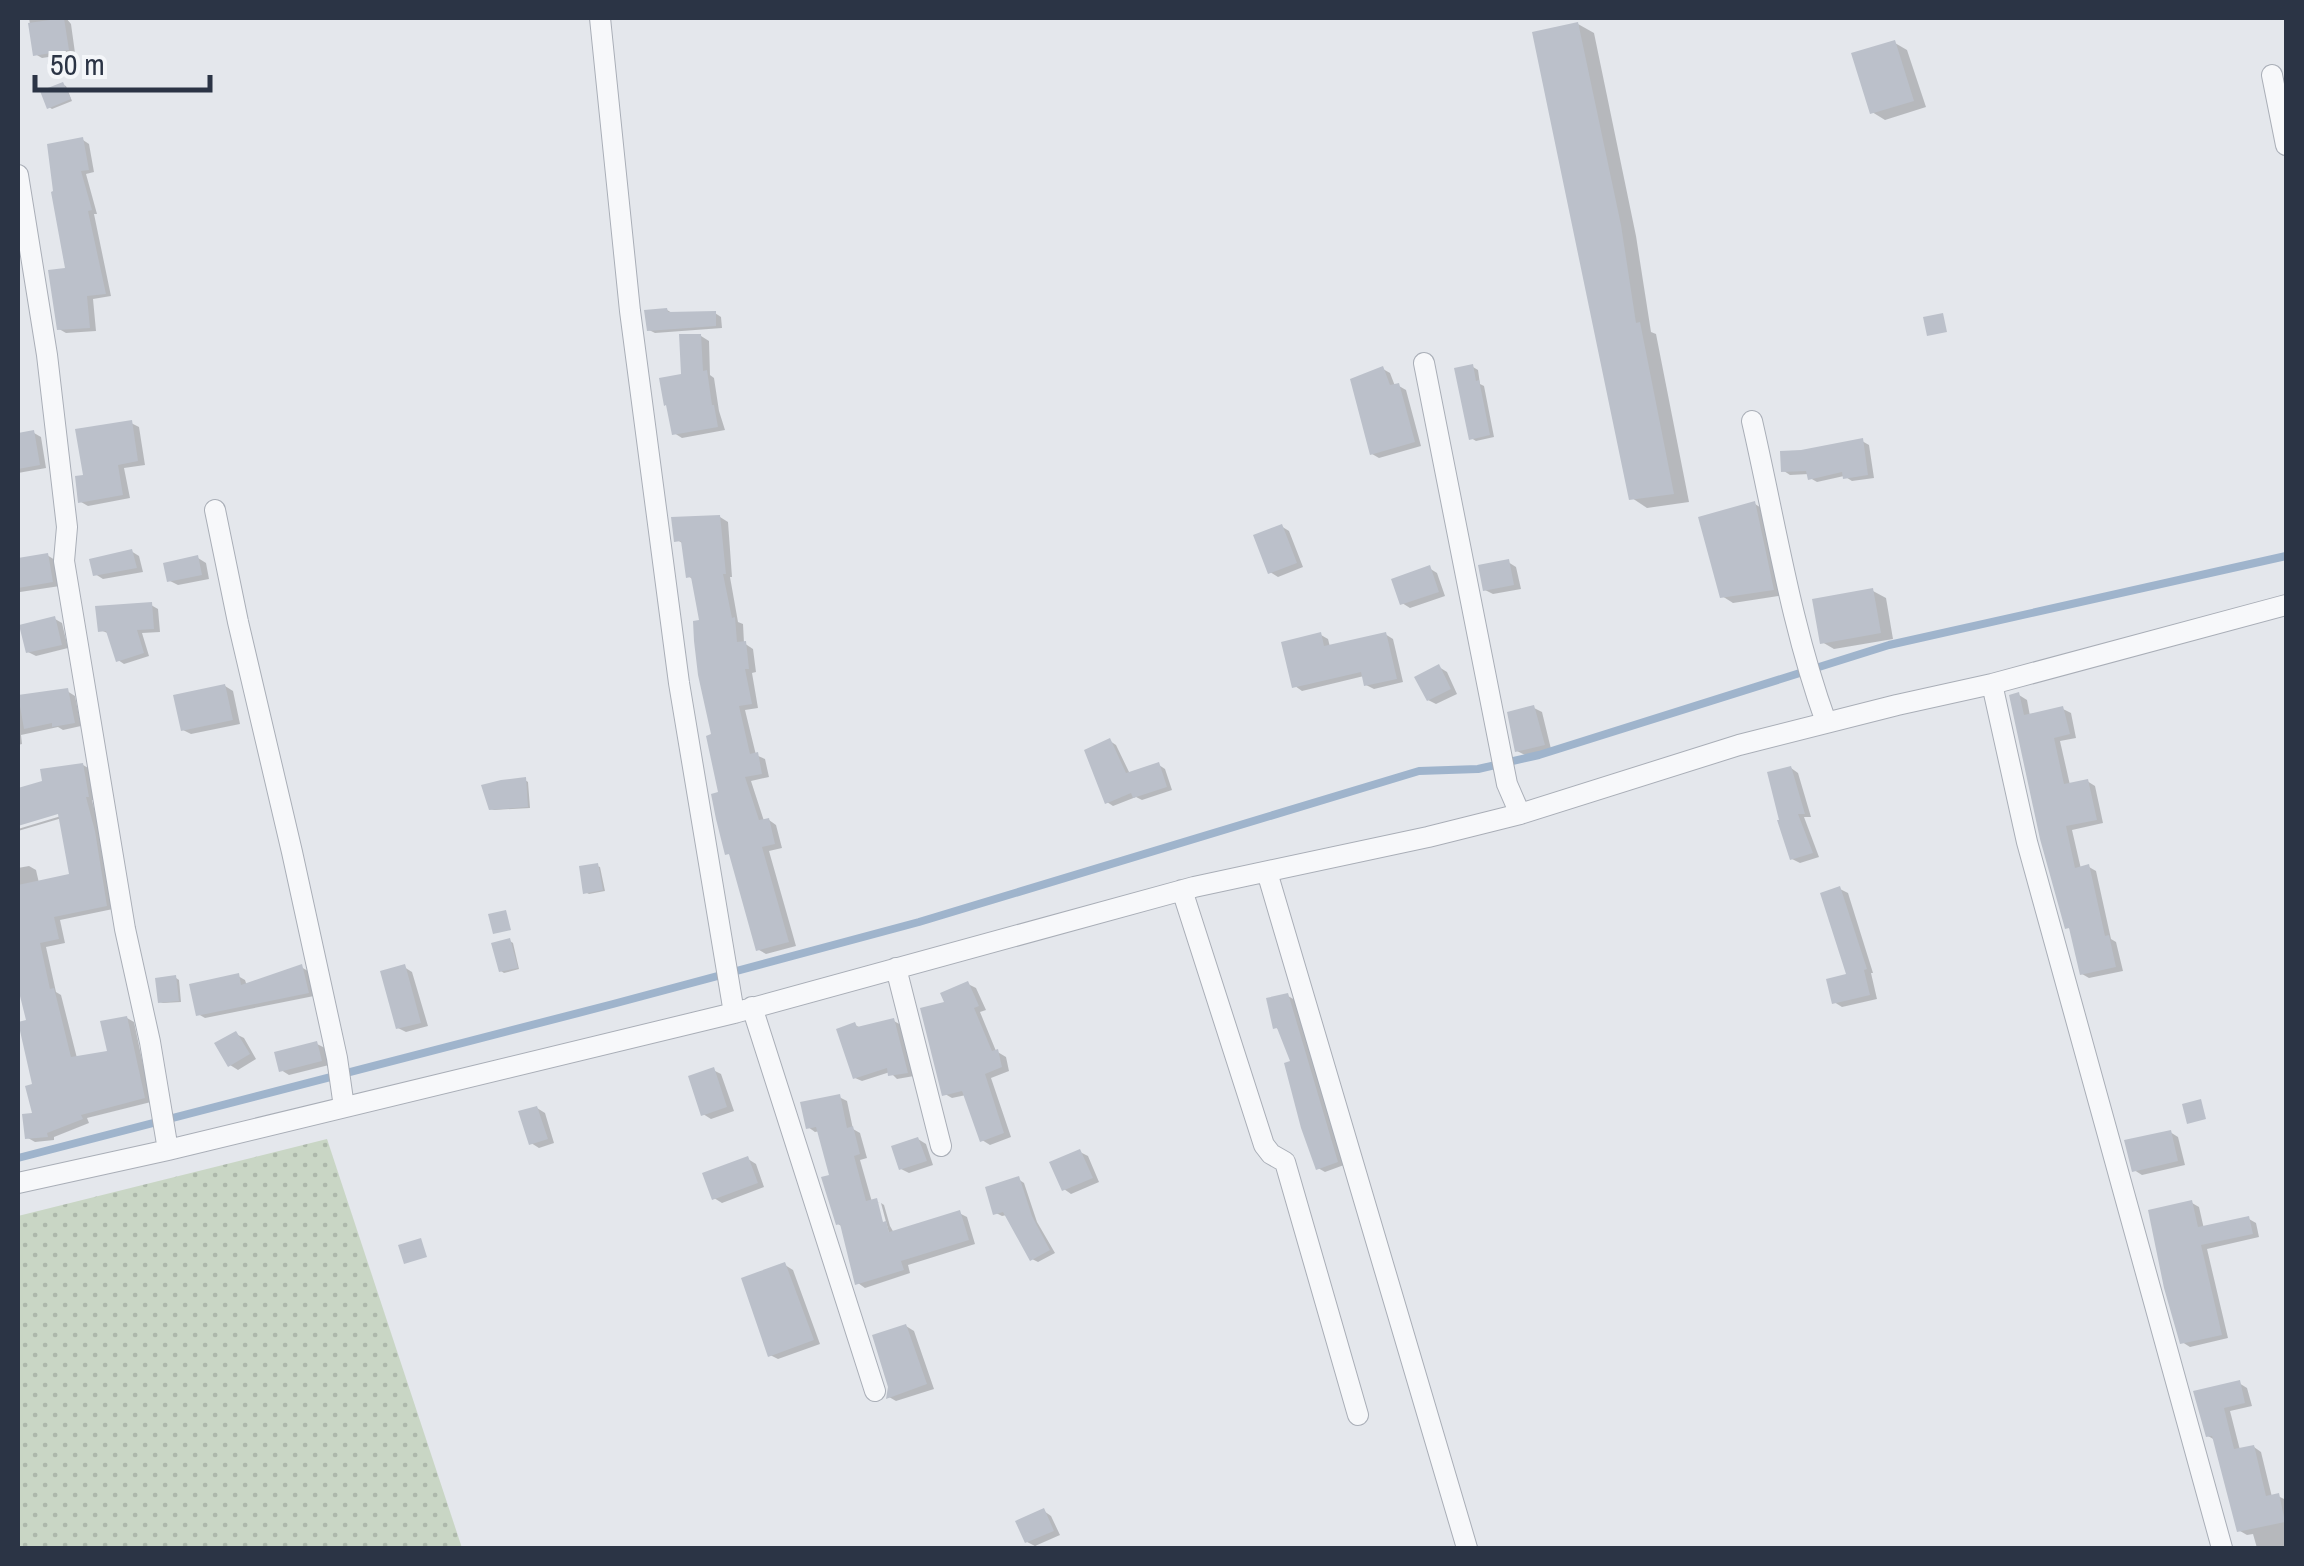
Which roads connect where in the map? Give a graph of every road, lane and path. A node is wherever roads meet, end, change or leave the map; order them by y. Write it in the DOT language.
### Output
graph roads {
  1 [pos="600,18"];
  2 [pos="2272,75"];
  3 [pos="2286,145"];
  4 [pos="18,175"];
  5 [pos="1424,363"];
  6 [pos="1752,421"];
  7 [pos="215,510"];
  8 [pos="2286,605"];
  9 [pos="1992,684"];
  10 [pos="1826,722"];
  11 [pos="1520,814"];
  12 [pos="1266,872"];
  13 [pos="1182,890"];
  14 [pos="896,968"];
  15 [pos="743,1010"];
  16 [pos="343,1100"];
  17 [pos="167,1141"];
  18 [pos="940,1146"];
  19 [pos="18,1183"];
  20 [pos="875,1391"];
  21 [pos="1358,1415"];
  22 [pos="1467,1548"];
  23 [pos="2222,1548"];
  1 -- 15 [label="street"];
  2 -- 3 [label="street"];
  4 -- 17 [label="street"];
  5 -- 11 [label="street"];
  6 -- 10 [label="street"];
  7 -- 16 [label="street"];
  8 -- 9 [label="street"];
  9 -- 10 [label="street"];
  9 -- 23 [label="street"];
  10 -- 11 [label="street"];
  11 -- 12 [label="street"];
  12 -- 13 [label="street"];
  12 -- 22 [label="street"];
  13 -- 14 [label="street"];
  13 -- 21 [label="street"];
  14 -- 15 [label="street"];
  14 -- 18 [label="street"];
  15 -- 16 [label="street"];
  15 -- 20 [label="street"];
  16 -- 17 [label="street"];
  17 -- 19 [label="street"];
}
